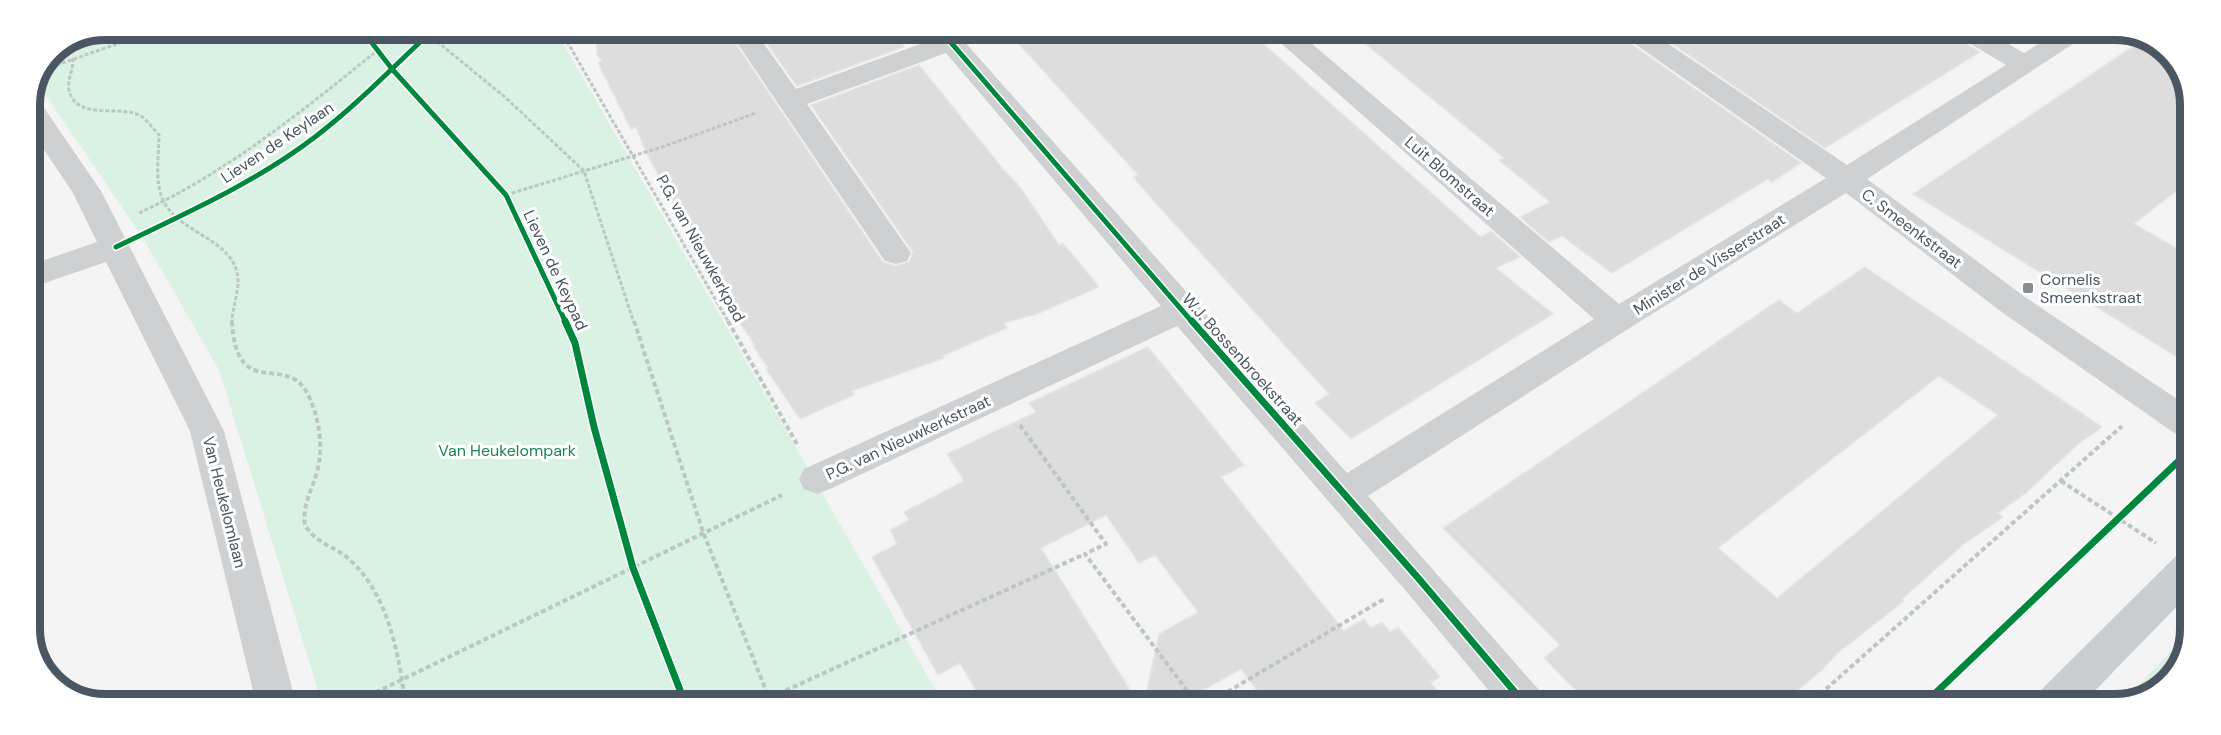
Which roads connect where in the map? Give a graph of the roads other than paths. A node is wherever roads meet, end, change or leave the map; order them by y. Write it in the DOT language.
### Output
graph roads {
  1 [pos="748,40"];
  2 [pos="939,40"];
  3 [pos="949,40"];
  4 [pos="1292,40"];
  5 [pos="1646,40"];
  6 [pos="1982,40"];
  7 [pos="2062,40"];
  8 [pos="2024,64"];
  9 [pos="791,100"];
  10 [pos="40,123"];
  11 [pos="1847,179"];
  12 [pos="110,237"];
  13 [pos="896,252"];
  14 [pos="40,272"];
  15 [pos="1182,310"];
  16 [pos="1617,320"];
  17 [pos="2180,419"];
  18 [pos="817,479"];
  19 [pos="1344,493"];
  20 [pos="2175,558"];
  21 [pos="274,694"];
  22 [pos="1517,694"];
  23 [pos="2063,694"];
  1 -- 9 [label="street"];
  2 -- 9 [label="street"];
  3 -- 15 [label="street, W.J. Bossenbroekstraat"];
  4 -- 16 [label="street, Luit Blomstraat"];
  5 -- 11 [label="street, C. Smeenkstraat"];
  6 -- 8 [label="street"];
  7 -- 8 [label="street, Minister de Visserstraat"];
  8 -- 11 [label="street, Minister de Visserstraat"];
  9 -- 13 [label="street"];
  10 -- 12 [label="street, Van Heukelomlaan"];
  11 -- 16 [label="street, Minister de Visserstraat"];
  11 -- 17 [label="street, C. Smeenkstraat"];
  12 -- 14 [label="street"];
  12 -- 21 [label="street, Van Heukelomlaan"];
  15 -- 18 [label="street, P.G. van Nieuwkerkstraat"];
  15 -- 19 [label="street, W.J. Bossenbroekstraat"];
  16 -- 19 [label="street, Minister de Visserstraat"];
  19 -- 22 [label="street, W.J. Bossenbroekstraat"];
  20 -- 23 [label="main road"];
}
